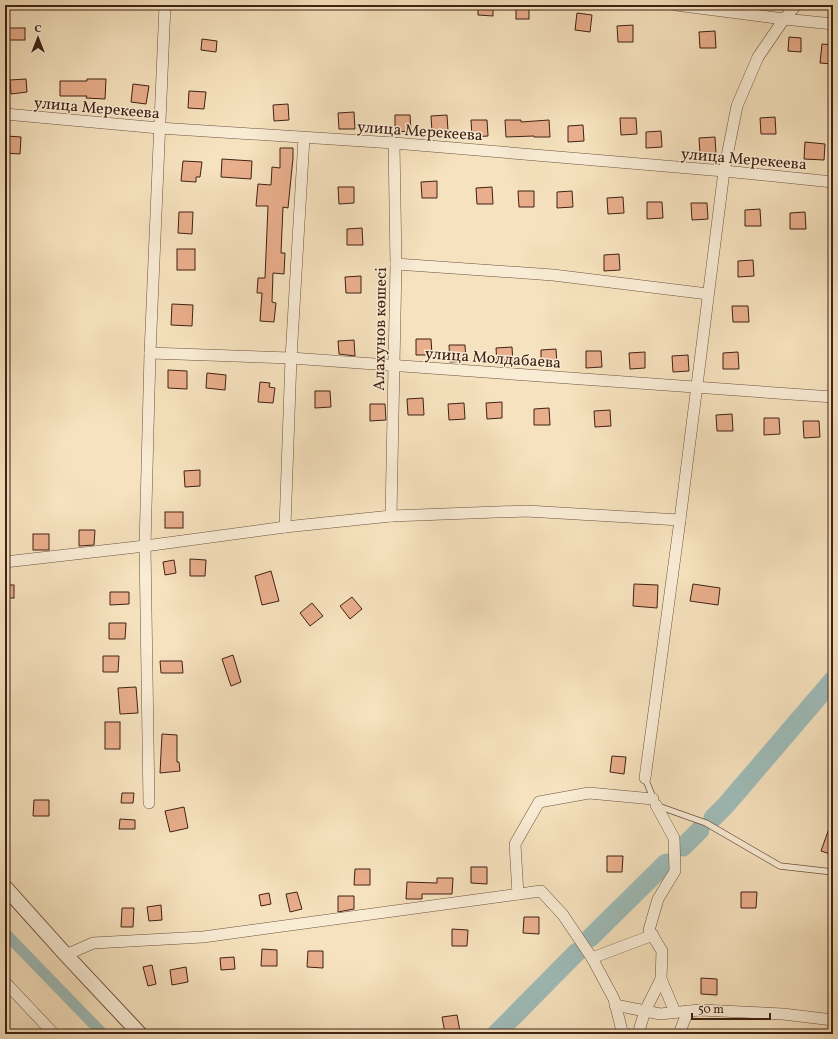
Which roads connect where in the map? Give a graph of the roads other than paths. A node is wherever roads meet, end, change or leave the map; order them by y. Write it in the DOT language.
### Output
graph roads {
  1 [pos="165,5"];
  2 [pos="676,5"];
  3 [pos="796,5"];
  4 [pos="784,20"];
  5 [pos="833,24"];
  6 [pos="5,114"];
  7 [pos="159,128"];
  8 [pos="304,138"];
  9 [pos="394,143"];
  10 [pos="724,171"];
  11 [pos="833,182"];
  12 [pos="396,264"];
  13 [pos="708,294"];
  14 [pos="150,353"];
  15 [pos="292,358"];
  16 [pos="394,366"];
  17 [pos="696,387"];
  18 [pos="833,397"];
  19 [pos="391,516"];
  20 [pos="680,520"];
  21 [pos="286,527"];
  22 [pos="144,546"];
  23 [pos="5,562"];
  24 [pos="645,778"];
  25 [pos="655,802"];
  26 [pos="149,803"];
  27 [pos="833,872"];
  28 [pos="5,887"];
  29 [pos="518,894"];
  30 [pos="653,935"];
  31 [pos="66,955"];
  32 [pos="592,958"];
  33 [pos="661,979"];
  34 [pos="5,982"];
  35 [pos="615,1005"];
  36 [pos="645,1011"];
  37 [pos="688,1011"];
  38 [pos="675,1012"];
  39 [pos="833,1020"];
  40 [pos="54,1034"];
  41 [pos="140,1034"];
  42 [pos="627,1034"];
  43 [pos="638,1034"];
  44 [pos="679,1034"];
  1 -- 7 [label="street"];
  2 -- 4 [label="street"];
  3 -- 4 [label="street"];
  4 -- 5 [label="street"];
  4 -- 10 [label="street"];
  6 -- 7 [label="street, улица Мерекеева"];
  7 -- 8 [label="street, улица Мерекеева"];
  7 -- 14 [label="street"];
  8 -- 9 [label="street, улица Мерекеева"];
  8 -- 15 [label="street"];
  9 -- 10 [label="street, улица Мерекеева"];
  9 -- 12 [label="street, Алахунов көшесі"];
  10 -- 11 [label="street, улица Мерекеева"];
  10 -- 13 [label="street"];
  12 -- 13 [label="street"];
  12 -- 16 [label="street, Алахунов көшесі"];
  13 -- 17 [label="street"];
  14 -- 15 [label="street, улица Молдабаева"];
  14 -- 22 [label="street"];
  15 -- 16 [label="street, улица Молдабаева"];
  15 -- 21 [label="street"];
  16 -- 17 [label="street, улица Молдабаева"];
  16 -- 19 [label="street, Алахунов көшесі"];
  17 -- 18 [label="street, улица Молдабаева"];
  17 -- 20 [label="street"];
  19 -- 20 [label="street"];
  19 -- 21 [label="street"];
  20 -- 24 [label="street"];
  21 -- 22 [label="street"];
  22 -- 23 [label="street"];
  22 -- 26 [label="street"];
  24 -- 25 [label="lane"];
  25 -- 27 [label="lane"];
  25 -- 29 [label="street"];
  25 -- 30 [label="street"];
  28 -- 31 [label="street"];
  29 -- 31 [label="street"];
  29 -- 32 [label="street"];
  30 -- 32 [label="street"];
  30 -- 33 [label="street"];
  31 -- 41 [label="street"];
  32 -- 35 [label="street"];
  33 -- 36 [label="street"];
  33 -- 38 [label="street"];
  34 -- 40 [label="street"];
  35 -- 36 [label="street"];
  35 -- 42 [label="street"];
  36 -- 38 [label="street"];
  36 -- 43 [label="street"];
  37 -- 38 [label="street"];
  37 -- 39 [label="street"];
  37 -- 44 [label="street"];
}
